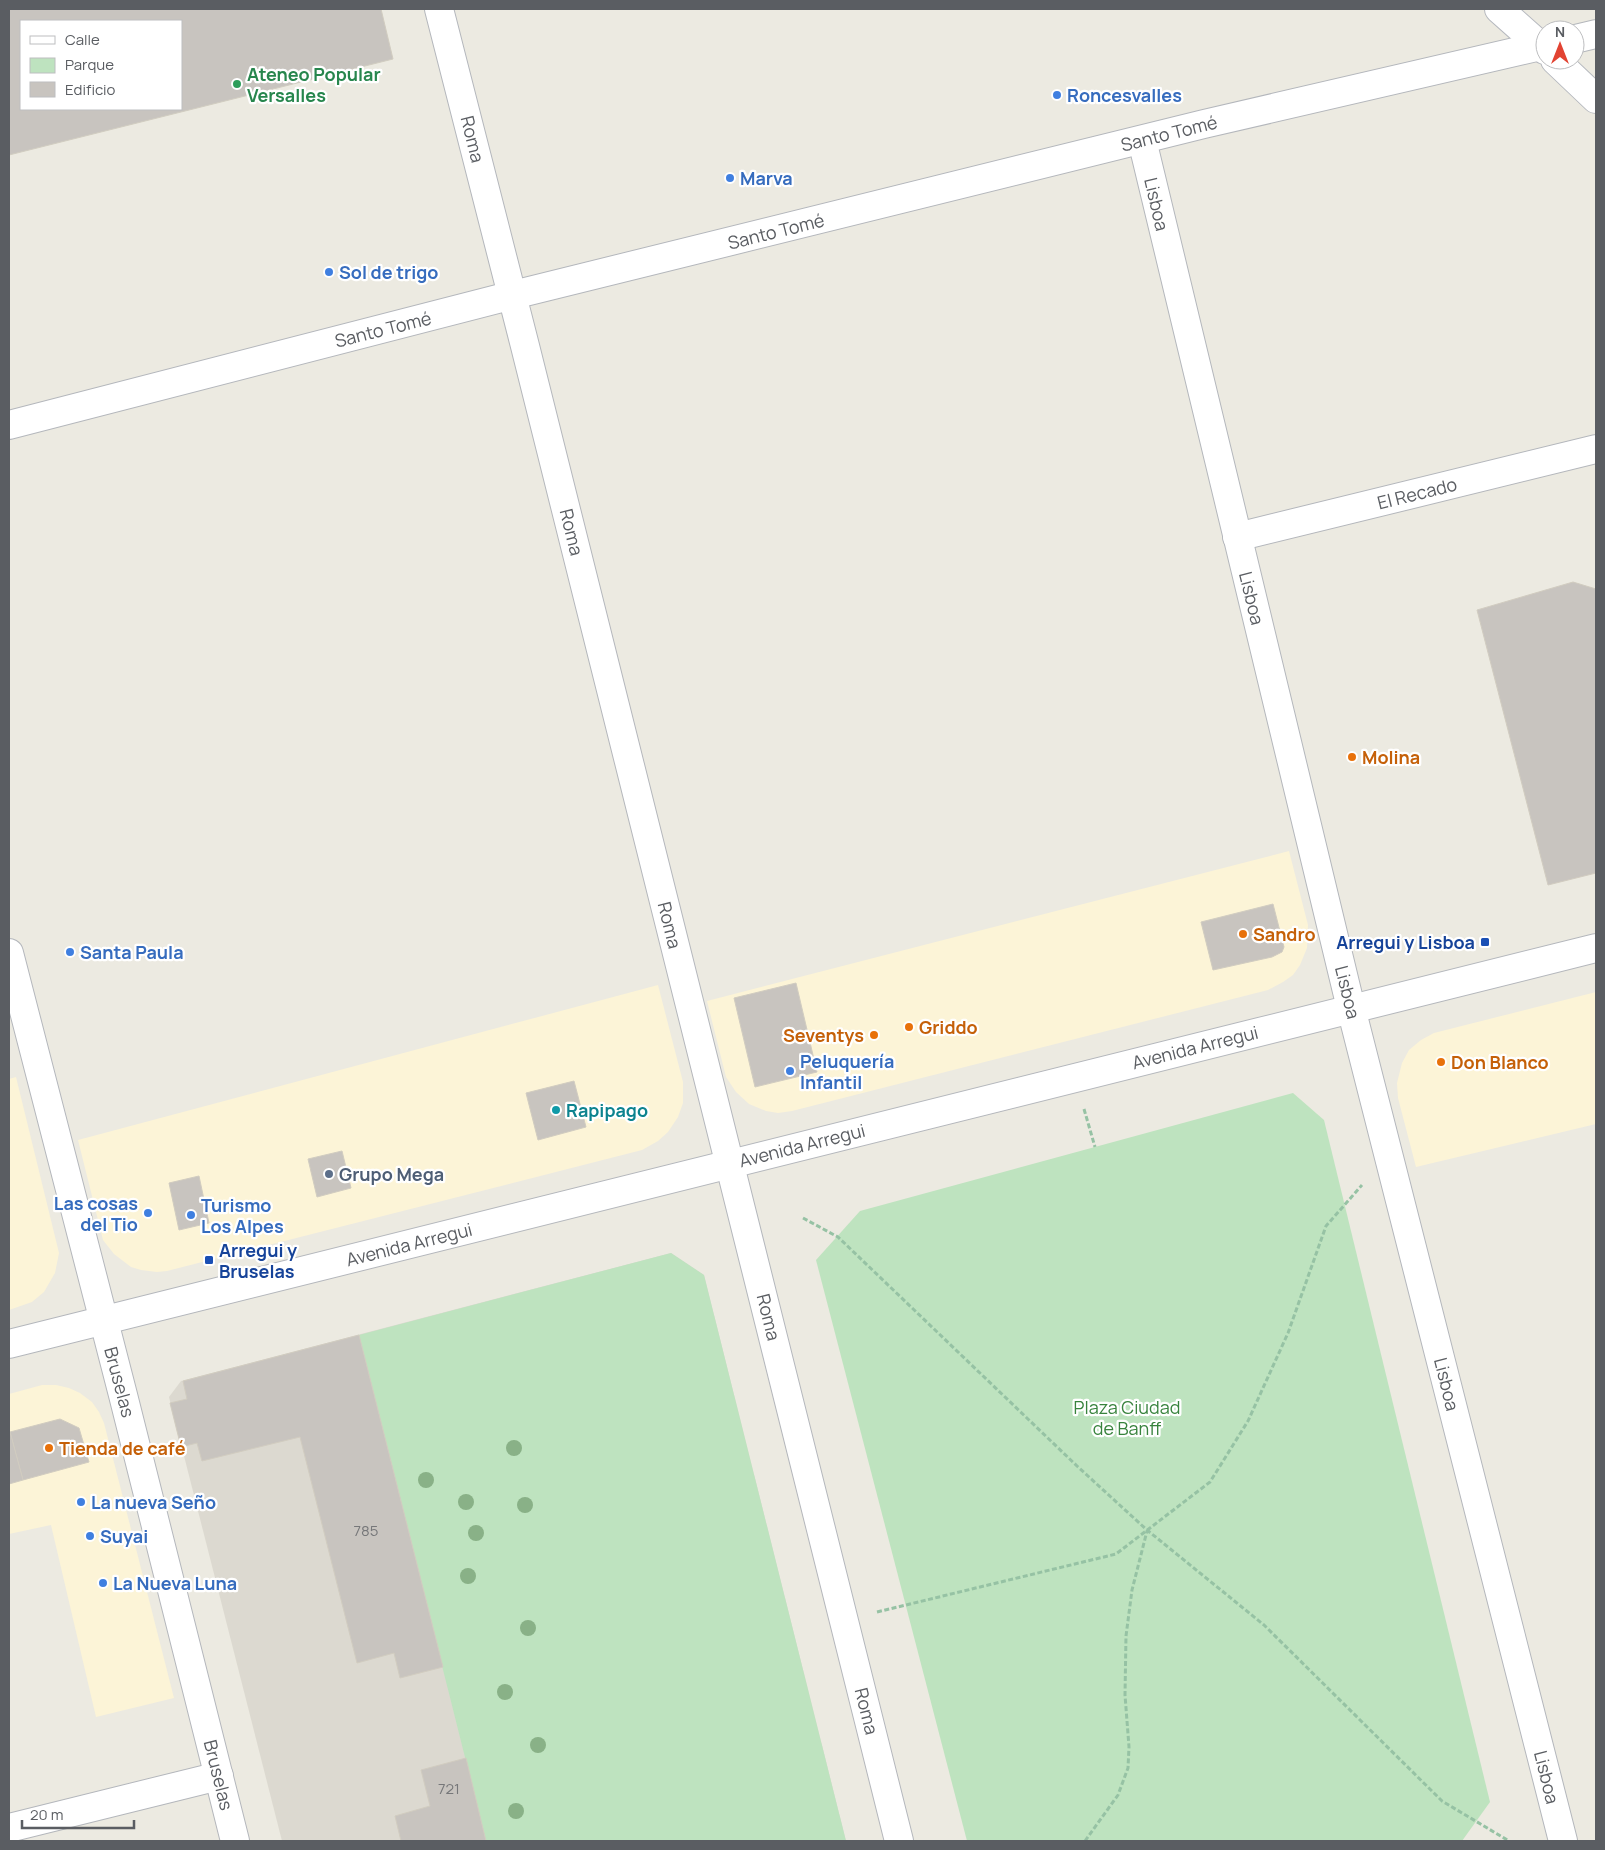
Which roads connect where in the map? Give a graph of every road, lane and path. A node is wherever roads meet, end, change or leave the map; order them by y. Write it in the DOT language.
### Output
graph roads {
  1 [pos="439,9"];
  2 [pos="1498,9"];
  3 [pos="1535,41"];
  4 [pos="1535,52"];
  5 [pos="1567,70"];
  6 [pos="1596,98"];
  7 [pos="1142,140"];
  8 [pos="513,296"];
  9 [pos="9,425"];
  10 [pos="1596,450"];
  11 [pos="1237,537"];
  12 [pos="1596,948"];
  13 [pos="9,953"];
  14 [pos="1352,1008"];
  15 [pos="1389,1155"];
  16 [pos="730,1163"];
  17 [pos="803,1218"];
  18 [pos="104,1321"];
  19 [pos="9,1344"];
  20 [pos="1147,1530"];
  21 [pos="844,1620"];
  22 [pos="219,1776"];
  23 [pos="9,1828"];
  24 [pos="235,1841"];
  25 [pos="899,1841"];
  26 [pos="1085,1841"];
  27 [pos="1509,1841"];
  28 [pos="1563,1841"];
  1 -- 8 [label="street, Roma"];
  2 -- 3 [label="street"];
  4 -- 7 [label="street, Santo Tomé"];
  5 -- 6 [label="street"];
  7 -- 8 [label="street, Santo Tomé"];
  7 -- 11 [label="street, Lisboa"];
  8 -- 9 [label="street, Santo Tomé"];
  8 -- 16 [label="street, Roma"];
  10 -- 11 [label="street, El Recado"];
  11 -- 14 [label="street, Lisboa"];
  12 -- 14 [label="street, Avenida Arregui"];
  13 -- 18 [label="street, Bruselas"];
  14 -- 15 [label="street, Lisboa"];
  14 -- 16 [label="street, Avenida Arregui"];
  15 -- 20 [label="path"];
  15 -- 28 [label="street, Lisboa"];
  16 -- 18 [label="street, Avenida Arregui"];
  16 -- 21 [label="street, Roma"];
  17 -- 20 [label="path"];
  18 -- 19 [label="street, Avenida Arregui"];
  18 -- 22 [label="street, Bruselas"];
  20 -- 21 [label="path"];
  20 -- 26 [label="path"];
  20 -- 27 [label="path"];
  21 -- 25 [label="street, Roma"];
  22 -- 23 [label="street"];
  22 -- 24 [label="street, Bruselas"];
}
